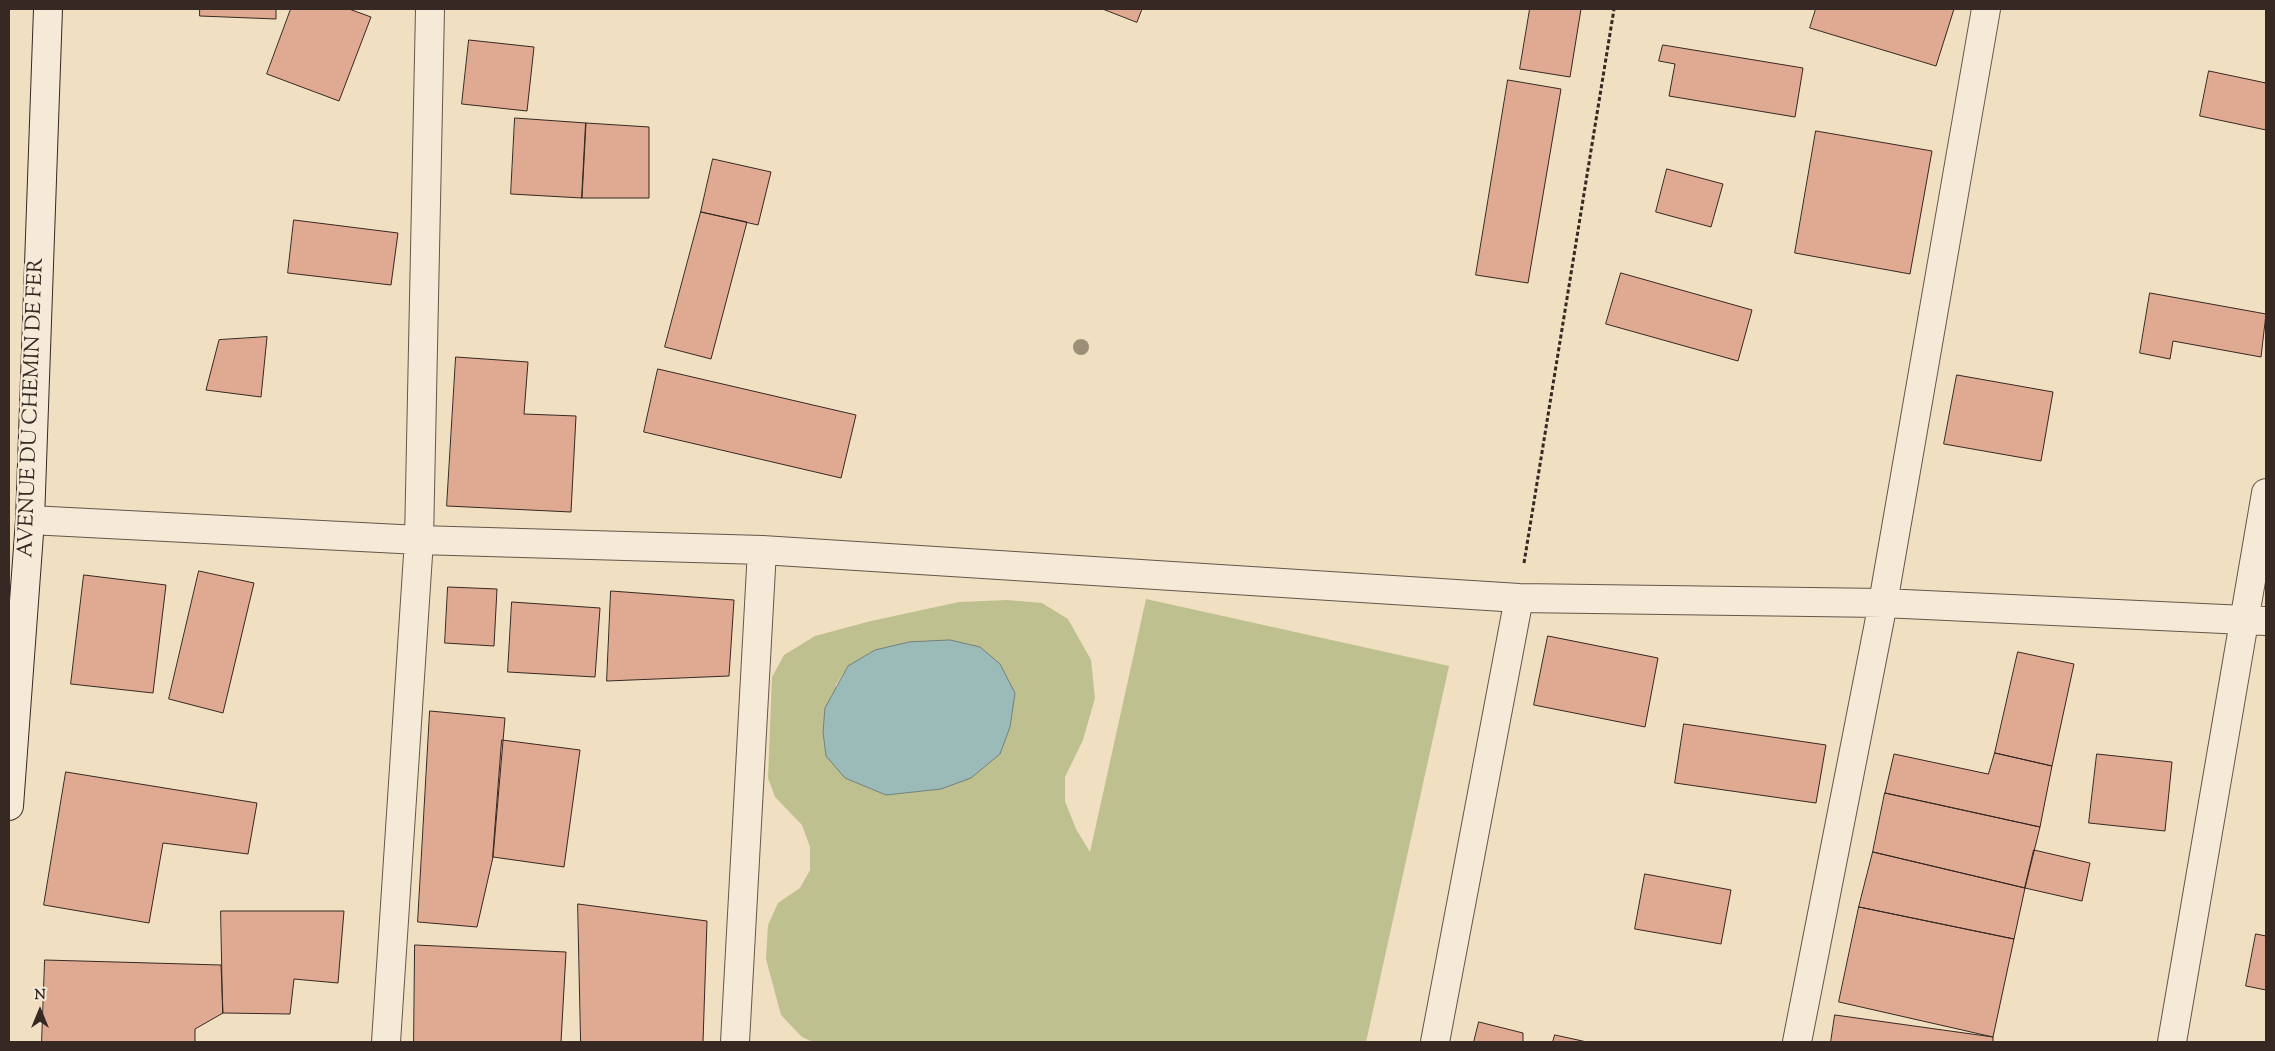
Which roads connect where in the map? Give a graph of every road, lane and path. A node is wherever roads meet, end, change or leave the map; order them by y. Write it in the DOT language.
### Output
graph roads {
  1 [pos="48,9"];
  2 [pos="430,9"];
  3 [pos="1614,9"];
  4 [pos="1986,9"];
  5 [pos="2266,493"];
  6 [pos="30,520"];
  7 [pos="419,540"];
  8 [pos="762,550"];
  9 [pos="1519,598"];
  10 [pos="1883,603"];
  11 [pos="2255,620"];
  12 [pos="9,806"];
  13 [pos="386,1042"];
  14 [pos="735,1042"];
  15 [pos="1435,1042"];
  16 [pos="1797,1042"];
  17 [pos="2172,1042"];
  1 -- 6 [label="street, AVENUE DU CHEMIN DE FER"];
  2 -- 7 [label="street"];
  3 -- 9 [label="path"];
  4 -- 10 [label="street"];
  5 -- 11 [label="street"];
  6 -- 7 [label="street"];
  6 -- 12 [label="street, AVENUE DU CHEMIN DE FER"];
  7 -- 8 [label="street"];
  7 -- 13 [label="street"];
  8 -- 9 [label="street"];
  8 -- 14 [label="street"];
  9 -- 10 [label="street"];
  9 -- 15 [label="street"];
  10 -- 11 [label="street"];
  10 -- 16 [label="street"];
  11 -- 17 [label="street"];
}
